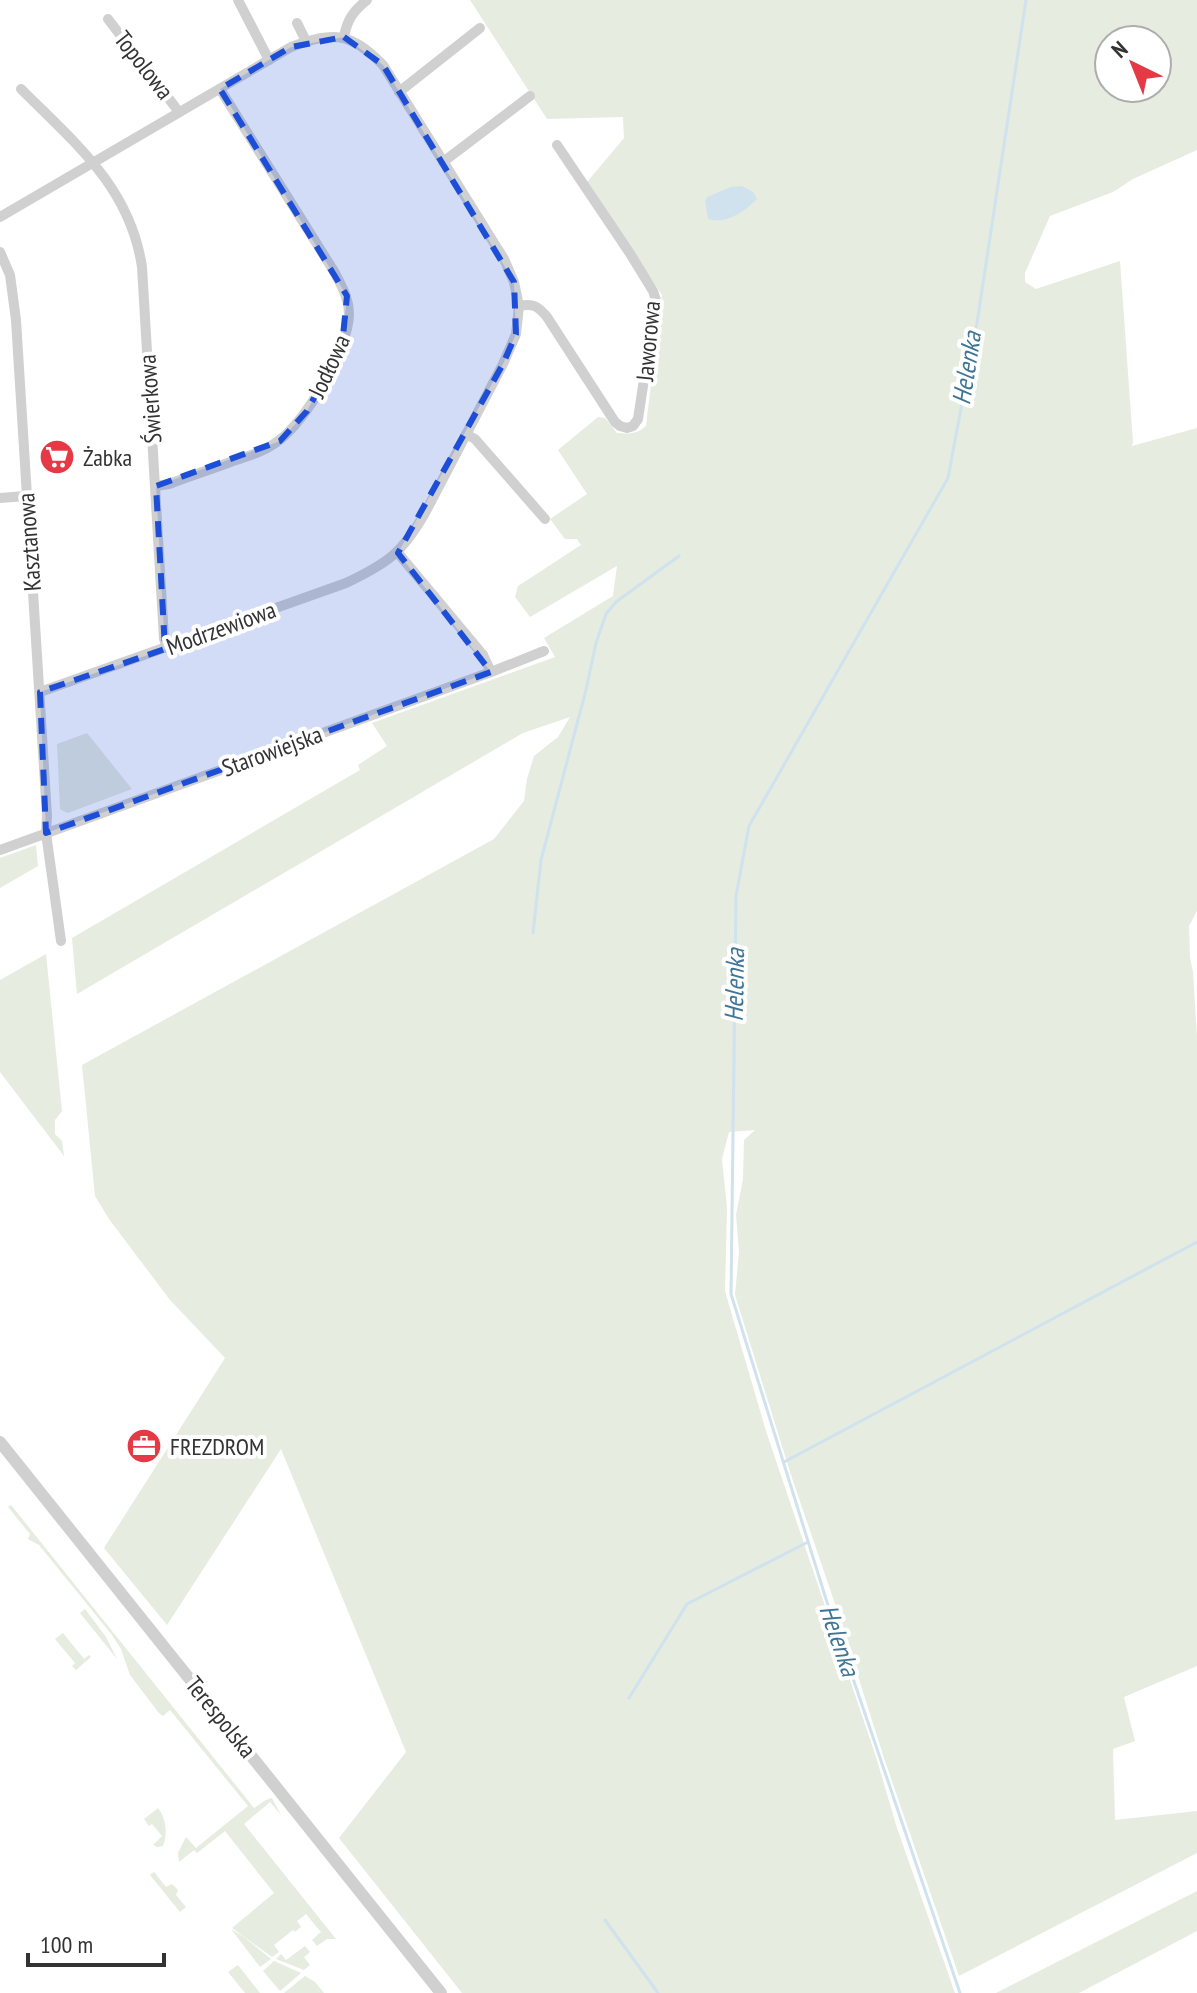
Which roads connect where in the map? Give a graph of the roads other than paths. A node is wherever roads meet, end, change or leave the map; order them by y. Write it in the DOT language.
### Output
graph roads {
  1 [pos="238,0"];
  2 [pos="367,0"];
  3 [pos="108,19"];
  4 [pos="297,23"];
  5 [pos="480,28"];
  6 [pos="344,37"];
  7 [pos="306,41"];
  8 [pos="269,60"];
  9 [pos="21,89"];
  10 [pos="220,89"];
  11 [pos="399,92"];
  12 [pos="530,96"];
  13 [pos="179,112"];
  14 [pos="557,145"];
  15 [pos="92,162"];
  16 [pos="443,162"];
  17 [pos="0,217"];
  18 [pos="0,252"];
  19 [pos="519,306"];
  20 [pos="466,434"];
  21 [pos="156,486"];
  22 [pos="26,496"];
  23 [pos="0,498"];
  24 [pos="545,519"];
  25 [pos="398,553"];
  26 [pos="167,648"];
  27 [pos="544,651"];
  28 [pos="491,672"];
  29 [pos="40,692"];
  30 [pos="46,833"];
  31 [pos="0,850"];
  32 [pos="61,941"];
  33 [pos="0,1442"];
  34 [pos="441,1993"];
  1 -- 8 [label="street"];
  2 -- 6 [label="street"];
  3 -- 13 [label="street, Topolowa"];
  4 -- 7 [label="street"];
  5 -- 11 [label="street"];
  6 -- 7 [label="street, Topolowa"];
  6 -- 11 [label="street, Modrzewiowa"];
  7 -- 8 [label="street, Topolowa"];
  8 -- 10 [label="street, Topolowa"];
  9 -- 15 [label="street"];
  10 -- 13 [label="street, Topolowa"];
  10 -- 21 [label="street, Jodłowa"];
  11 -- 16 [label="street, Modrzewiowa"];
  12 -- 16 [label="street"];
  13 -- 15 [label="street, Topolowa"];
  14 -- 19 [label="street, Jaworowa"];
  15 -- 17 [label="street, Topolowa"];
  15 -- 21 [label="street, Świerkowa"];
  16 -- 19 [label="street, Modrzewiowa"];
  18 -- 22 [label="street, Kasztanowa"];
  19 -- 20 [label="street, Modrzewiowa"];
  20 -- 24 [label="street"];
  20 -- 25 [label="street, Modrzewiowa"];
  21 -- 26 [label="street, Świerkowa"];
  22 -- 23 [label="street"];
  22 -- 29 [label="street, Kasztanowa"];
  25 -- 26 [label="street, Modrzewiowa"];
  25 -- 28 [label="street"];
  26 -- 29 [label="street, Modrzewiowa"];
  27 -- 28 [label="street, Starowiejska"];
  28 -- 30 [label="street, Starowiejska"];
  29 -- 30 [label="street, Kasztanowa"];
  30 -- 31 [label="street, Starowiejska"];
  30 -- 32 [label="street, Kasztanowa"];
  33 -- 34 [label="street, Terespolska"];
}
